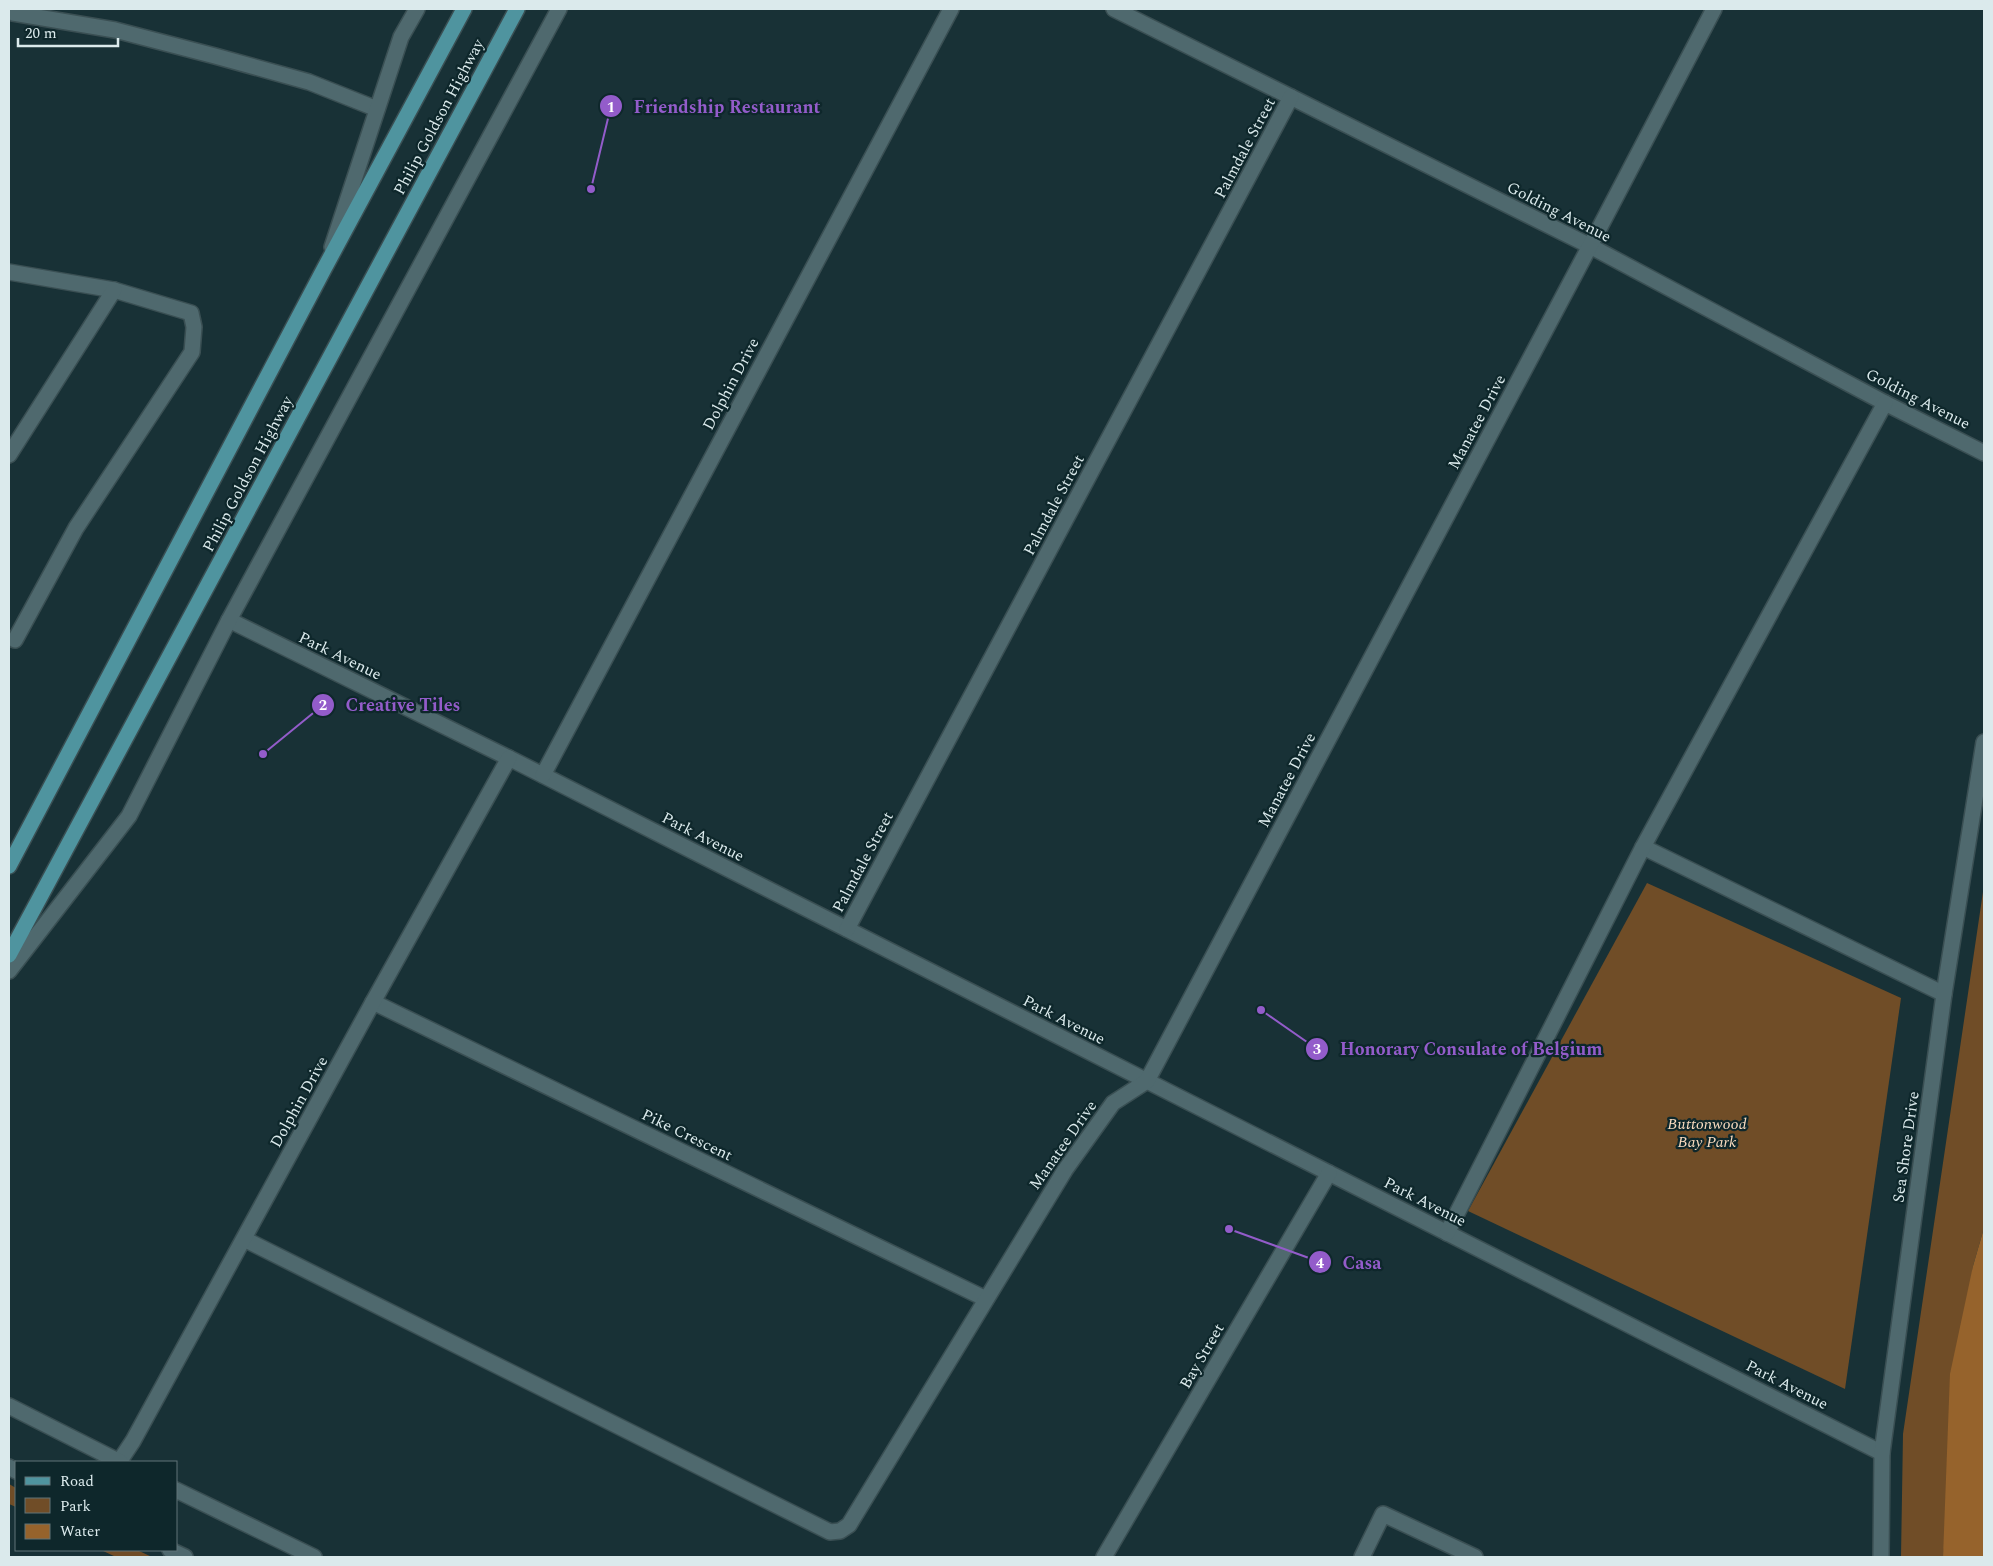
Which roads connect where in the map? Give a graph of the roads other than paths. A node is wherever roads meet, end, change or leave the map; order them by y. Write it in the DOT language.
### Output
graph roads {
  1 [pos="417,9"];
  2 [pos="464,9"];
  3 [pos="517,9"];
  4 [pos="559,9"];
  5 [pos="951,9"];
  6 [pos="1114,9"];
  7 [pos="1714,9"];
  8 [pos="13,12"];
  9 [pos="1292,97"];
  10 [pos="377,109"];
  11 [pos="1590,246"];
  12 [pos="324,269"];
  13 [pos="9,272"];
  14 [pos="114,290"];
  15 [pos="1885,403"];
  16 [pos="1984,453"];
  17 [pos="9,455"];
  18 [pos="229,620"];
  19 [pos="15,640"];
  20 [pos="1984,742"];
  21 [pos="509,758"];
  22 [pos="543,776"];
  23 [pos="1643,848"];
  24 [pos="9,866"];
  25 [pos="846,929"];
  26 [pos="9,955"];
  27 [pos="9,971"];
  28 [pos="1944,994"];
  29 [pos="373,1002"];
  30 [pos="1147,1081"];
  31 [pos="1329,1173"];
  32 [pos="1447,1233"];
  33 [pos="244,1240"];
  34 [pos="986,1299"];
  35 [pos="9,1406"];
  36 [pos="1882,1453"];
  37 [pos="118,1461"];
  38 [pos="121,1461"];
  39 [pos="178,1491"];
  40 [pos="172,1551"];
  41 [pos="185,1557"];
  42 [pos="314,1557"];
  43 [pos="1104,1557"];
  44 [pos="1362,1557"];
  45 [pos="1475,1557"];
  46 [pos="1881,1557"];
  1 -- 10 [label="street"];
  2 -- 12 [label="main road, Philip Goldson Highway"];
  3 -- 26 [label="main road, Philip Goldson Highway"];
  4 -- 18 [label="street"];
  5 -- 22 [label="street, Dolphin Drive"];
  6 -- 9 [label="street, Golding Avenue"];
  7 -- 11 [label="street, Manatee Drive"];
  8 -- 10 [label="street"];
  9 -- 11 [label="street, Golding Avenue"];
  9 -- 25 [label="street, Palmdale Street"];
  10 -- 12 [label="street"];
  11 -- 15 [label="street, Golding Avenue"];
  11 -- 30 [label="street, Manatee Drive"];
  12 -- 24 [label="main road, Philip Goldson Highway"];
  13 -- 14 [label="street"];
  14 -- 17 [label="street"];
  14 -- 19 [label="street"];
  15 -- 16 [label="street, Golding Avenue"];
  15 -- 23 [label="street"];
  18 -- 21 [label="street, Park Avenue"];
  18 -- 27 [label="street"];
  20 -- 28 [label="street, Sea Shore Drive"];
  21 -- 22 [label="street, Park Avenue"];
  21 -- 29 [label="street, Dolphin Drive"];
  22 -- 25 [label="street, Park Avenue"];
  23 -- 28 [label="street"];
  23 -- 32 [label="street"];
  25 -- 30 [label="street, Park Avenue"];
  28 -- 36 [label="street, Sea Shore Drive"];
  29 -- 33 [label="street, Dolphin Drive"];
  29 -- 34 [label="street, Pike Crescent"];
  30 -- 31 [label="street, Park Avenue"];
  30 -- 34 [label="street, Manatee Drive"];
  31 -- 32 [label="street, Park Avenue"];
  31 -- 43 [label="street, Bay Street"];
  32 -- 36 [label="street, Park Avenue"];
  33 -- 34 [label="street, Manatee Drive"];
  33 -- 38 [label="street, Dolphin Drive"];
  35 -- 37 [label="street"];
  36 -- 46 [label="street, Sea Shore Drive"];
  39 -- 42 [label="street"];
  40 -- 41 [label="street"];
  44 -- 45 [label="street"];
}
